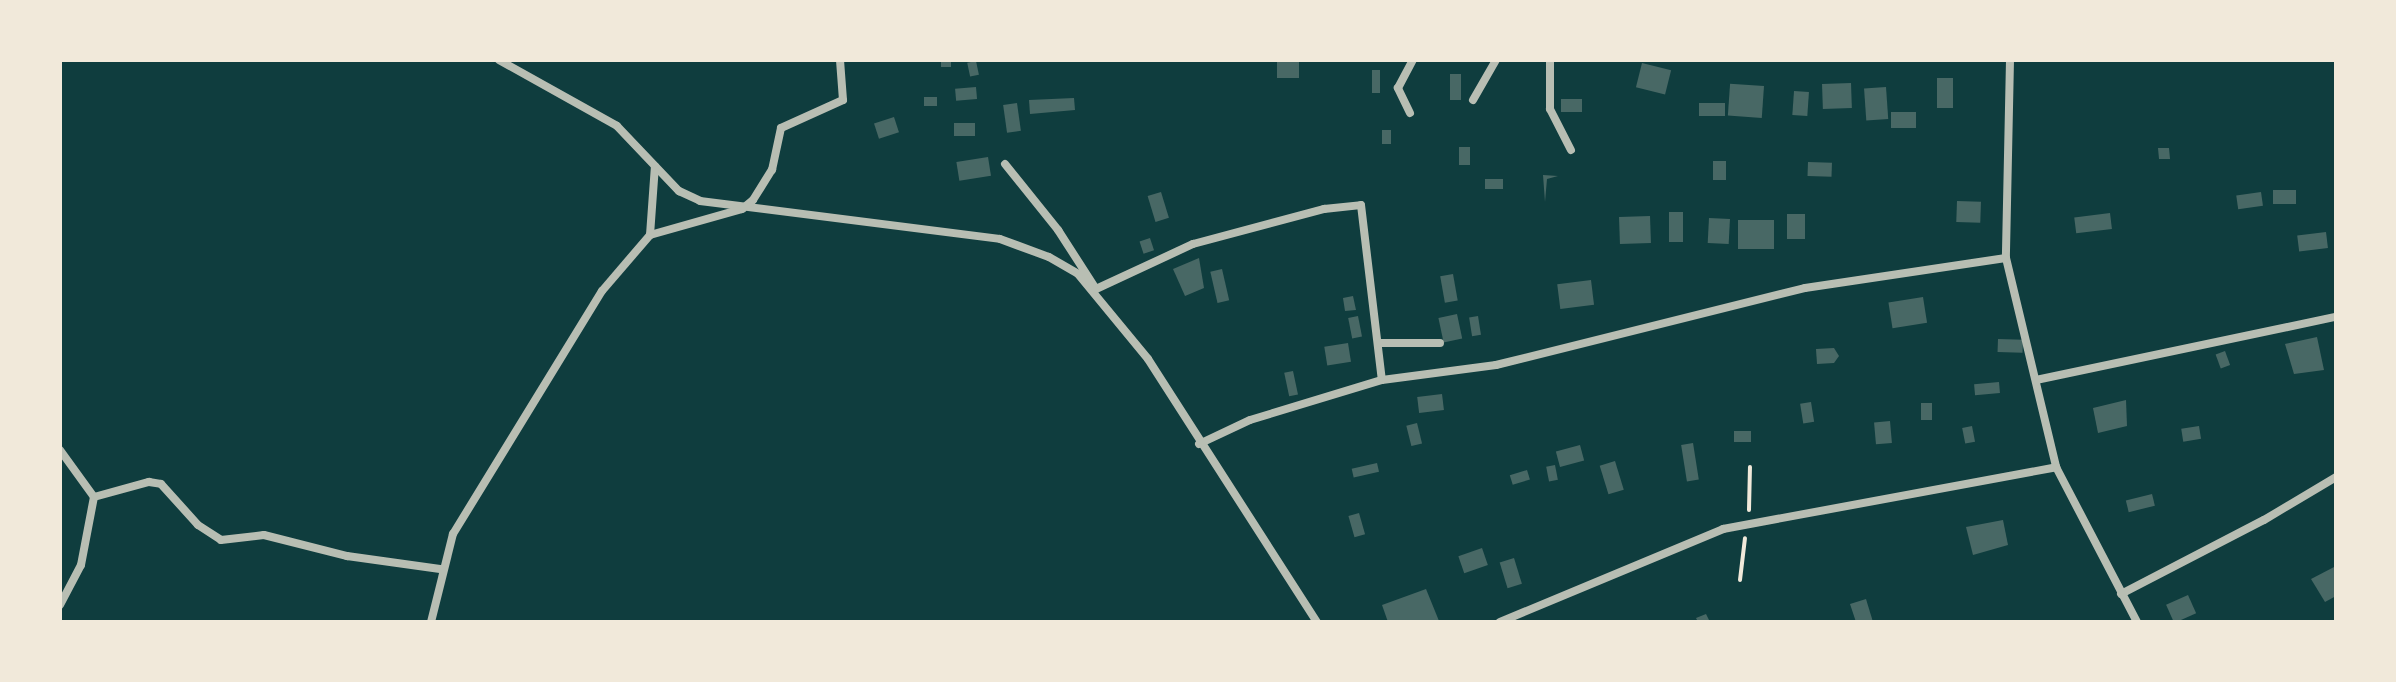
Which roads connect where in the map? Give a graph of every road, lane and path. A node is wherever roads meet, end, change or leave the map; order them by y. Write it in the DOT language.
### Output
graph roads {
  1 [pos="499,60"];
  2 [pos="840,60"];
  3 [pos="1413,60"];
  4 [pos="1496,60"];
  5 [pos="1550,60"];
  6 [pos="2010,60"];
  7 [pos="1473,100"];
  8 [pos="1410,113"];
  9 [pos="1571,150"];
  10 [pos="1005,164"];
  11 [pos="655,166"];
  12 [pos="742,209"];
  13 [pos="650,235"];
  14 [pos="2006,258"];
  15 [pos="1096,289"];
  16 [pos="2336,317"];
  17 [pos="1380,343"];
  18 [pos="1440,343"];
  19 [pos="1382,380"];
  20 [pos="2036,380"];
  21 [pos="1199,444"];
  22 [pos="60,450"];
  23 [pos="1750,467"];
  24 [pos="2056,467"];
  25 [pos="2336,477"];
  26 [pos="94,497"];
  27 [pos="1748,525"];
  28 [pos="440,569"];
  29 [pos="1740,580"];
  30 [pos="2121,594"];
  31 [pos="60,605"];
  32 [pos="431,622"];
  33 [pos="1317,622"];
  34 [pos="1500,622"];
  35 [pos="2137,622"];
  1 -- 11 [label="street"];
  2 -- 12 [label="street"];
  3 -- 8 [label="street"];
  4 -- 7 [label="street"];
  5 -- 9 [label="street"];
  6 -- 14 [label="street"];
  10 -- 15 [label="street"];
  11 -- 12 [label="street"];
  11 -- 13 [label="street"];
  12 -- 13 [label="street"];
  12 -- 15 [label="street"];
  13 -- 28 [label="street"];
  14 -- 19 [label="street"];
  14 -- 20 [label="street"];
  15 -- 17 [label="street"];
  15 -- 21 [label="street"];
  16 -- 20 [label="street"];
  17 -- 18 [label="street"];
  17 -- 19 [label="street"];
  19 -- 21 [label="street"];
  20 -- 24 [label="street"];
  21 -- 33 [label="street"];
  22 -- 26 [label="street"];
  23 -- 27 [label="path"];
  24 -- 27 [label="street"];
  24 -- 30 [label="street"];
  25 -- 30 [label="street"];
  26 -- 28 [label="street"];
  26 -- 31 [label="street"];
  27 -- 29 [label="path"];
  27 -- 34 [label="street"];
  28 -- 32 [label="street"];
  30 -- 35 [label="street"];
}
